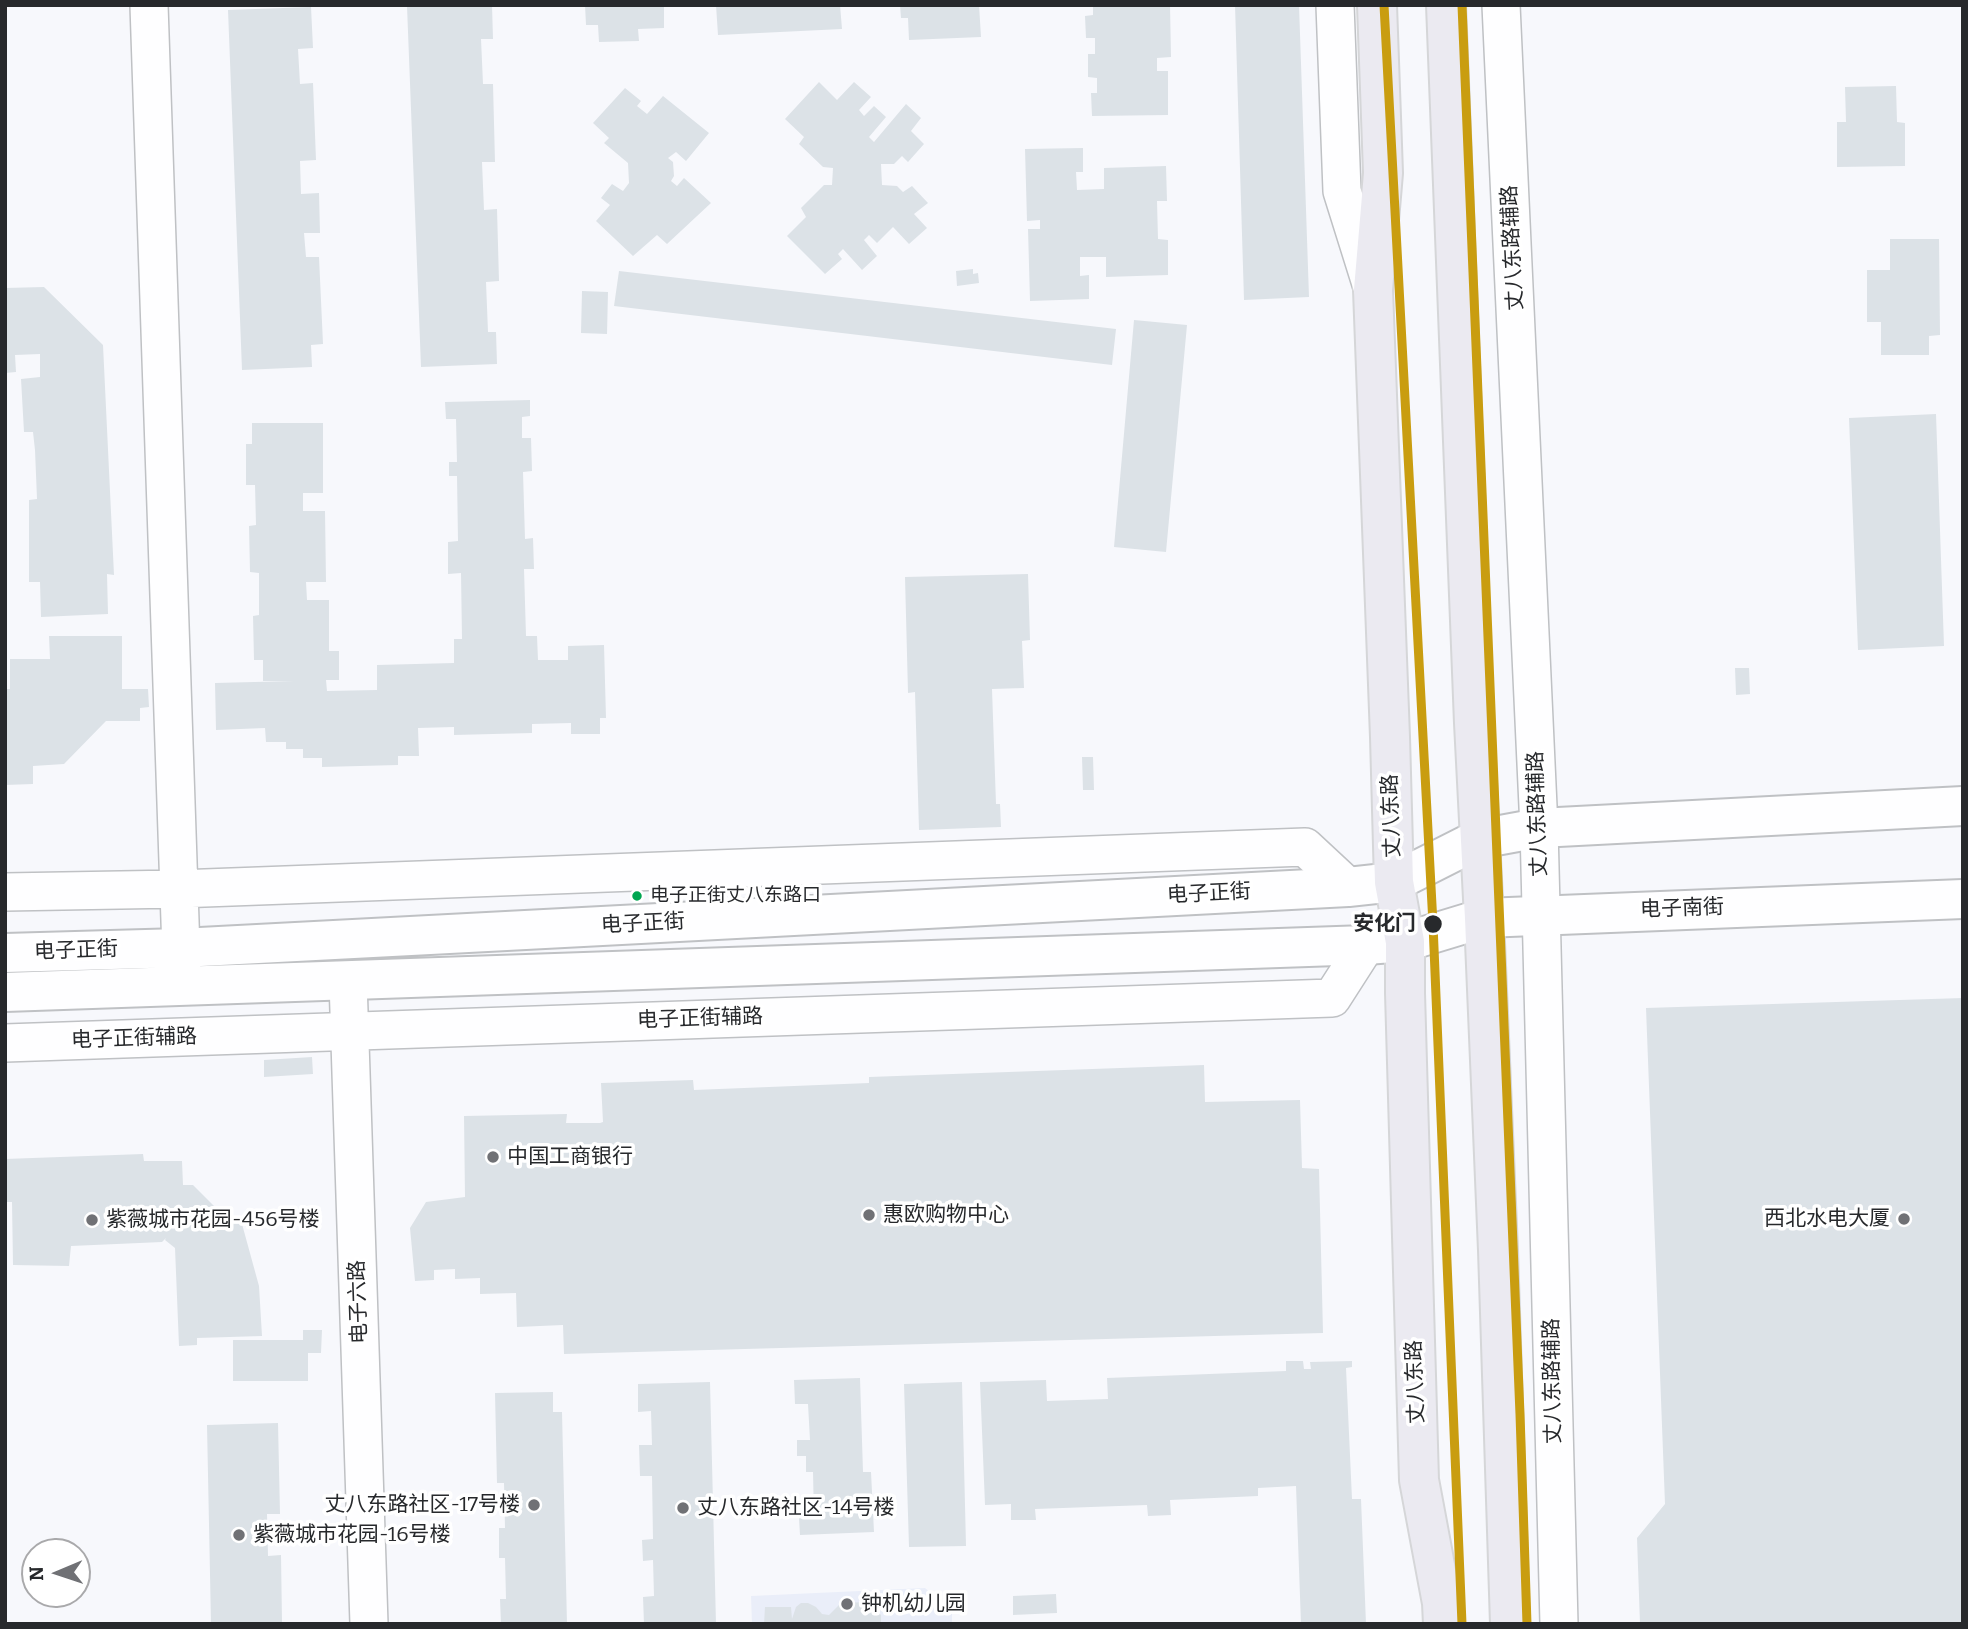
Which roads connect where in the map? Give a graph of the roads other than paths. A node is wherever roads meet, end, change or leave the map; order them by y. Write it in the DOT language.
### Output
graph roads {
  1 [pos="149,5"];
  2 [pos="1335,5"];
  3 [pos="1377,5"];
  4 [pos="1446,5"];
  5 [pos="1502,5"];
  6 [pos="1373,289"];
  7 [pos="1963,806"];
  8 [pos="1539,828"];
  9 [pos="1479,839"];
  10 [pos="1394,882"];
  11 [pos="1348,887"];
  12 [pos="178,889"];
  13 [pos="5,892"];
  14 [pos="1963,899"];
  15 [pos="1542,916"];
  16 [pos="1485,918"];
  17 [pos="1405,942"];
  18 [pos="1366,944"];
  19 [pos="180,948"];
  20 [pos="5,953"];
  21 [pos="348,981"];
  22 [pos="182,987"];
  23 [pos="5,992"];
  24 [pos="350,1030"];
  25 [pos="5,1043"];
  26 [pos="1438,1617"];
  27 [pos="369,1624"];
  28 [pos="1510,1624"];
  29 [pos="1559,1624"];
  1 -- 12 [label="street"];
  2 -- 6 [label="street"];
  3 -- 6 [label="main road, 丈八东路"];
  4 -- 9 [label="main road"];
  5 -- 8 [label="street, 丈八东路辅路"];
  6 -- 10 [label="main road, 丈八东路"];
  7 -- 8 [label="main road"];
  8 -- 9 [label="main road"];
  8 -- 15 [label="street, 丈八东路辅路"];
  9 -- 10 [label="main road, 电子正街"];
  9 -- 16 [label="main road"];
  10 -- 11 [label="main road, 电子正街"];
  10 -- 17 [label="main road, 丈八东路"];
  11 -- 12 [label="street"];
  11 -- 19 [label="main road, 电子正街"];
  12 -- 13 [label="street"];
  12 -- 19 [label="street"];
  14 -- 15 [label="main road, 电子南街"];
  15 -- 16 [label="main road, 电子南街"];
  15 -- 29 [label="street, 丈八东路辅路"];
  16 -- 17 [label="main road, 电子南街"];
  16 -- 28 [label="main road"];
  17 -- 18 [label="main road, 电子正街"];
  17 -- 26 [label="main road, 丈八东路"];
  18 -- 21 [label="main road, 电子正街"];
  18 -- 24 [label="street, 电子正街辅路"];
  19 -- 20 [label="main road, 电子正街"];
  19 -- 22 [label="street"];
  21 -- 22 [label="main road, 电子正街"];
  21 -- 24 [label="street, 电子六路"];
  22 -- 23 [label="main road, 电子正街"];
  24 -- 25 [label="street, 电子正街辅路"];
  24 -- 27 [label="street, 电子六路"];
}
